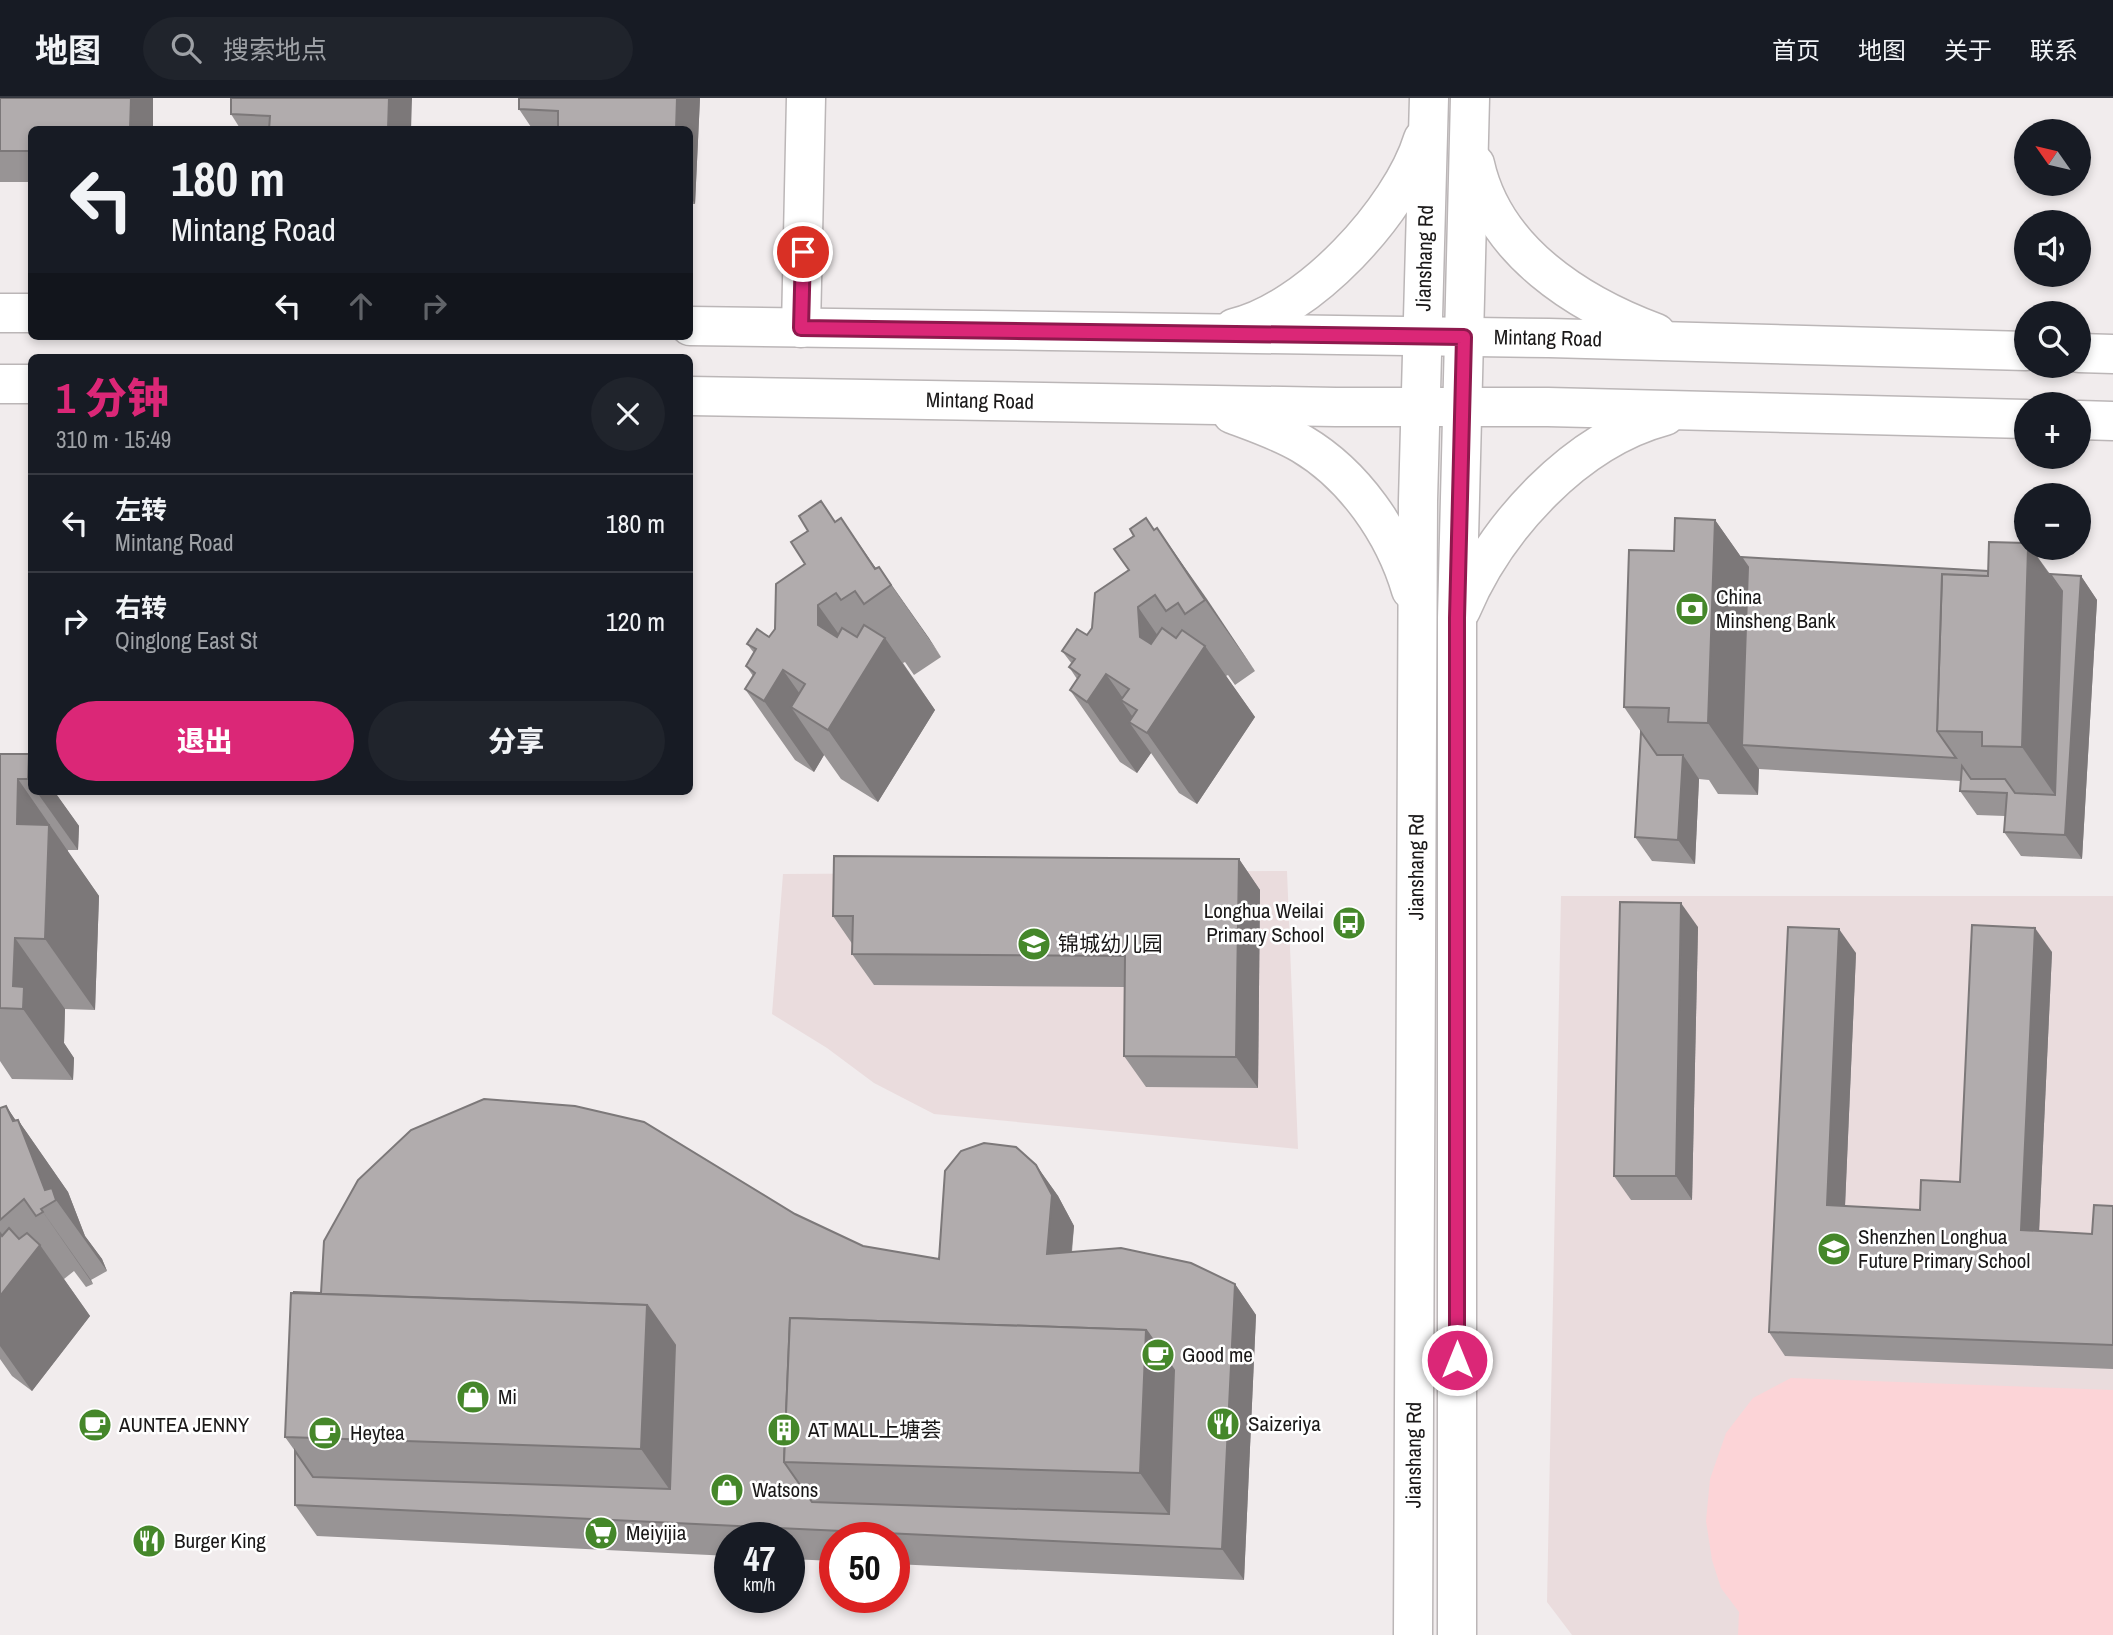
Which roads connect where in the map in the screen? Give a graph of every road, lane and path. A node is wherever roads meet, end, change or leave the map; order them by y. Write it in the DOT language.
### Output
graph roads {
  1 [pos="806,98"];
  2 [pos="1470,98"];
  3 [pos="1429,109"];
  4 [pos="1469,137"];
  5 [pos="0,313"];
  6 [pos="28,313"];
  7 [pos="693,326"];
  8 [pos="801,328"];
  9 [pos="1202,334"];
  10 [pos="1423,337"];
  11 [pos="1464,337"];
  12 [pos="1684,342"];
  13 [pos="2014,351"];
  14 [pos="2091,353"];
  15 [pos="2113,354"];
  16 [pos="693,396"];
  17 [pos="1196,405"];
  18 [pos="1421,407"];
  19 [pos="1462,407"];
  20 [pos="1687,410"];
  21 [pos="2014,419"];
  22 [pos="2091,420"];
  23 [pos="2113,421"];
  24 [pos="1457,618"];
  25 [pos="1417,621"];
  26 [pos="1457,1580"];
  27 [pos="1410,1624"];
  28 [pos="1457,1635"];
  29 [pos="1471,1635"];
  1 -- 8 [label="main road"];
  2 -- 4 [label="main road, Jianshang Rd"];
  3 -- 9 [label="main road"];
  3 -- 10 [label="main road, Jianshang Rd"];
  4 -- 11 [label="main road, Jianshang Rd"];
  4 -- 12 [label="main road"];
  5 -- 6 [label="main road"];
  7 -- 8 [label="main road, Mintang Road"];
  8 -- 9 [label="main road, Mintang Road"];
  9 -- 10 [label="main road, Mintang Road"];
  10 -- 11 [label="main road, Mintang Road"];
  10 -- 18 [label="main road, Jianshang Rd"];
  11 -- 12 [label="main road, Mintang Road"];
  11 -- 19 [label="main road, Jianshang Rd"];
  12 -- 13 [label="main road, Mintang Road"];
  14 -- 15 [label="main road"];
  16 -- 17 [label="main road, Mintang Road"];
  17 -- 18 [label="main road, Mintang Road"];
  17 -- 25 [label="main road"];
  18 -- 19 [label="main road, Mintang Road"];
  18 -- 25 [label="main road, Jianshang Rd"];
  19 -- 20 [label="main road, Mintang Road"];
  19 -- 24 [label="main road, Jianshang Rd"];
  20 -- 21 [label="main road, Mintang Road"];
  20 -- 24 [label="main road"];
  22 -- 23 [label="main road"];
  24 -- 26 [label="main road, Jianshang Rd"];
  25 -- 27 [label="main road, Jianshang Rd"];
  26 -- 28 [label="main road, Jianshang Rd"];
  26 -- 29 [label="main road"];
}
